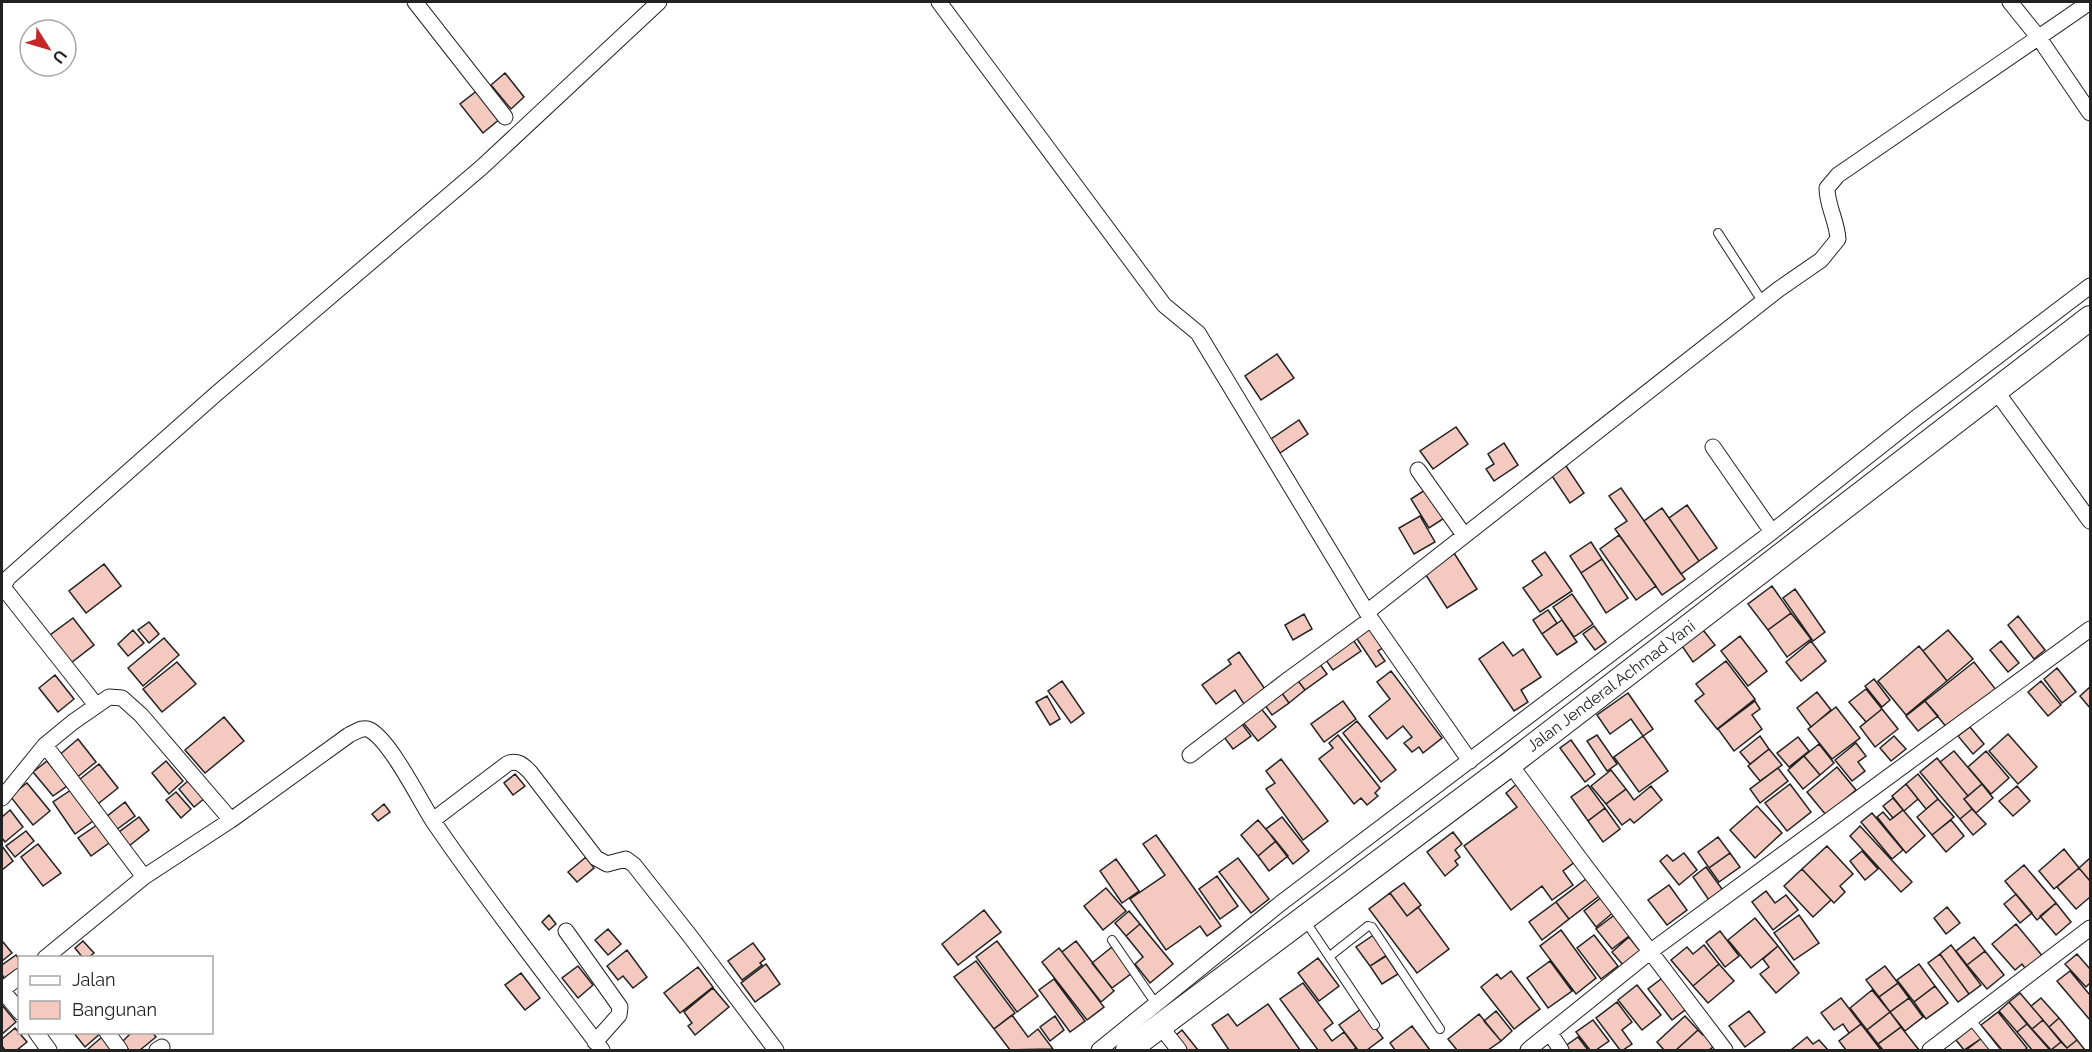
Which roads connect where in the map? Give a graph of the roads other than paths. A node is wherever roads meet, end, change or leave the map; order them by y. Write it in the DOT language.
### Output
graph roads {
  1 [pos="415,2"];
  2 [pos="659,2"];
  3 [pos="939,2"];
  4 [pos="2010,2"];
  5 [pos="2091,2"];
  6 [pos="2039,38"];
  7 [pos="2091,112"];
  8 [pos="506,117"];
  9 [pos="1718,233"];
  10 [pos="2091,286"];
  11 [pos="1762,301"];
  12 [pos="2091,318"];
  13 [pos="1996,391"];
  14 [pos="1713,447"];
  15 [pos="1418,470"];
  16 [pos="2091,521"];
  17 [pos="1772,532"];
  18 [pos="1464,535"];
  19 [pos="1369,615"];
  20 [pos="2091,629"];
  21 [pos="96,705"];
  22 [pos="45,746"];
  23 [pos="1190,755"];
  24 [pos="1470,761"];
  25 [pos="1510,764"];
  26 [pos="2,798"];
  27 [pos="231,820"];
  28 [pos="432,820"];
  29 [pos="144,877"];
  30 [pos="1304,918"];
  31 [pos="2091,928"];
  32 [pos="566,931"];
  33 [pos="1112,940"];
  34 [pos="1651,951"];
  35 [pos="49,956"];
  36 [pos="1330,956"];
  37 [pos="18,978"];
  38 [pos="2,990"];
  39 [pos="18,1010"];
  40 [pos="1158,1015"];
  41 [pos="1971,1020"];
  42 [pos="1375,1025"];
  43 [pos="1440,1029"];
  44 [pos="1550,1033"];
  45 [pos="37,1034"];
  46 [pos="108,1034"];
  47 [pos="598,1046"];
  48 [pos="49,1050"];
  49 [pos="120,1050"];
  50 [pos="776,1050"];
  51 [pos="1099,1050"];
  52 [pos="1128,1050"];
  53 [pos="1179,1050"];
  54 [pos="1528,1050"];
  55 [pos="1561,1050"];
  56 [pos="1725,1050"];
  57 [pos="1930,1050"];
  58 [pos="1995,1050"];
  1 -- 8 [label="street"];
  2 -- 21 [label="street"];
  3 -- 19 [label="street"];
  4 -- 6 [label="street"];
  5 -- 6 [label="street"];
  6 -- 7 [label="street"];
  6 -- 11 [label="street"];
  9 -- 11 [label="lane"];
  10 -- 17 [label="street"];
  11 -- 18 [label="street"];
  12 -- 13 [label="main road, Jalan Jenderal Achmad Yani"];
  13 -- 16 [label="street"];
  13 -- 25 [label="main road, Jalan Jenderal Achmad Yani"];
  14 -- 17 [label="street"];
  15 -- 18 [label="street"];
  17 -- 24 [label="street"];
  18 -- 19 [label="street"];
  19 -- 23 [label="street"];
  19 -- 24 [label="street"];
  20 -- 34 [label="street"];
  21 -- 22 [label="street"];
  21 -- 27 [label="street"];
  22 -- 26 [label="street"];
  22 -- 29 [label="street"];
  24 -- 40 [label="street"];
  25 -- 30 [label="main road, Jalan Jenderal Achmad Yani"];
  25 -- 34 [label="street"];
  27 -- 28 [label="street"];
  27 -- 29 [label="street"];
  28 -- 47 [label="street"];
  28 -- 50 [label="street"];
  29 -- 35 [label="street"];
  30 -- 36 [label="lane"];
  30 -- 40 [label="main road, Jalan Jenderal Achmad Yani"];
  31 -- 41 [label="street"];
  32 -- 47 [label="street"];
  33 -- 40 [label="lane"];
  34 -- 44 [label="street"];
  34 -- 56 [label="street"];
  36 -- 42 [label="lane"];
  36 -- 43 [label="lane"];
  37 -- 38 [label="street"];
  38 -- 39 [label="street"];
  40 -- 51 [label="street"];
  40 -- 52 [label="main road, Jalan Jenderal Achmad Yani"];
  40 -- 53 [label="street"];
  41 -- 57 [label="street"];
  41 -- 58 [label="lane"];
  44 -- 54 [label="street"];
  44 -- 55 [label="street"];
  45 -- 48 [label="street"];
  46 -- 49 [label="street"];
}
